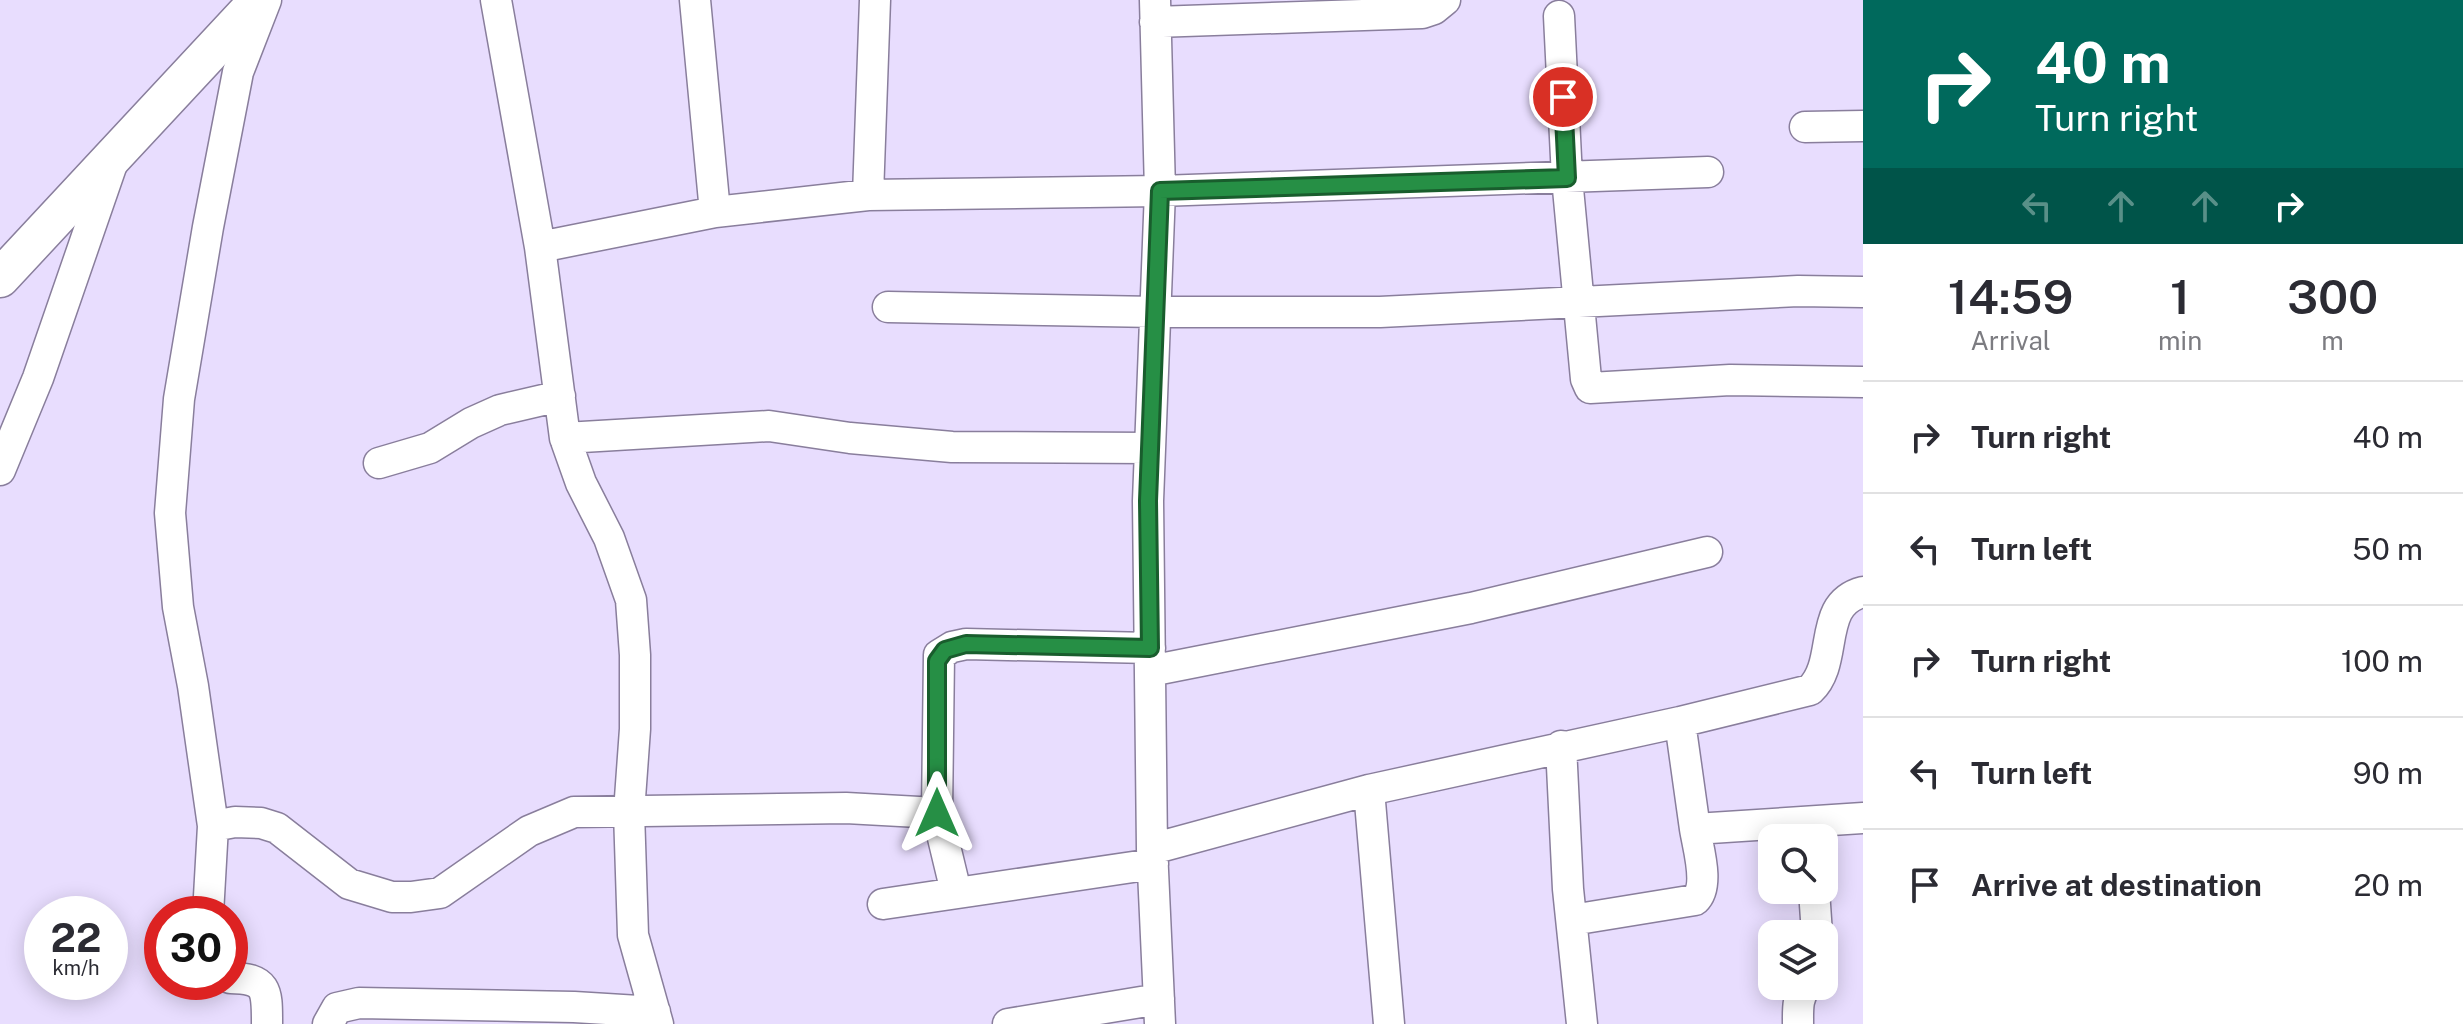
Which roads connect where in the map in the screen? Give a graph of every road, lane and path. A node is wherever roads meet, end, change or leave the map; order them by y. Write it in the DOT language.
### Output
graph roads {
  1 [pos="259,0"];
  2 [pos="266,0"];
  3 [pos="496,0"];
  4 [pos="695,0"];
  5 [pos="875,0"];
  6 [pos="1445,0"];
  7 [pos="1155,11"];
  8 [pos="1559,16"];
  9 [pos="1863,126"];
  10 [pos="1805,127"];
  11 [pos="114,156"];
  12 [pos="1708,172"];
  13 [pos="1567,178"];
  14 [pos="1160,191"];
  15 [pos="868,195"];
  16 [pos="715,212"];
  17 [pos="540,247"];
  18 [pos="2,272"];
  19 [pos="1863,292"];
  20 [pos="1581,302"];
  21 [pos="888,307"];
  22 [pos="1156,312"];
  23 [pos="1863,382"];
  24 [pos="560,396"];
  25 [pos="565,438"];
  26 [pos="1150,448"];
  27 [pos="379,463"];
  28 [pos="0,470"];
  29 [pos="1707,552"];
  30 [pos="1863,592"];
  31 [pos="1150,660"];
  32 [pos="1680,722"];
  33 [pos="1561,746"];
  34 [pos="1369,790"];
  35 [pos="629,812"];
  36 [pos="937,813"];
  37 [pos="1863,818"];
  38 [pos="1838,824"];
  39 [pos="213,826"];
  40 [pos="1695,829"];
  41 [pos="1758,830"];
  42 [pos="1153,856"];
  43 [pos="956,892"];
  44 [pos="209,896"];
  45 [pos="883,904"];
  46 [pos="1572,920"];
  47 [pos="248,978"];
  48 [pos="1799,1000"];
  49 [pos="1160,1011"];
  50 [pos="656,1018"];
  51 [pos="1795,1023"];
  52 [pos="267,1024"];
  53 [pos="328,1024"];
  54 [pos="1008,1024"];
  55 [pos="1389,1024"];
  56 [pos="1582,1024"];
  1 -- 11 [label="street"];
  2 -- 39 [label="street"];
  3 -- 17 [label="street"];
  4 -- 16 [label="street"];
  5 -- 15 [label="street"];
  6 -- 7 [label="street"];
  7 -- 14 [label="street"];
  8 -- 13 [label="street"];
  9 -- 10 [label="street"];
  11 -- 18 [label="street"];
  11 -- 28 [label="street"];
  12 -- 13 [label="street"];
  13 -- 14 [label="street"];
  13 -- 20 [label="street"];
  14 -- 15 [label="street"];
  14 -- 22 [label="street"];
  15 -- 16 [label="street"];
  16 -- 17 [label="street"];
  17 -- 24 [label="street"];
  19 -- 20 [label="street"];
  20 -- 22 [label="street"];
  20 -- 23 [label="street"];
  21 -- 22 [label="street"];
  22 -- 26 [label="street"];
  24 -- 25 [label="street"];
  24 -- 27 [label="street"];
  25 -- 26 [label="street"];
  25 -- 35 [label="street"];
  26 -- 31 [label="street"];
  29 -- 31 [label="street"];
  30 -- 32 [label="street"];
  31 -- 36 [label="street"];
  31 -- 42 [label="street"];
  32 -- 33 [label="street"];
  32 -- 40 [label="street"];
  33 -- 34 [label="street"];
  33 -- 46 [label="street"];
  34 -- 42 [label="street"];
  34 -- 55 [label="street"];
  35 -- 36 [label="street"];
  35 -- 39 [label="street"];
  35 -- 50 [label="street"];
  36 -- 43 [label="street"];
  37 -- 38 [label="street"];
  39 -- 44 [label="street"];
  40 -- 41 [label="street"];
  40 -- 46 [label="street"];
  42 -- 43 [label="street"];
  42 -- 49 [label="street"];
  43 -- 45 [label="street"];
  46 -- 56 [label="street"];
  47 -- 52 [label="street"];
  48 -- 51 [label="street"];
  49 -- 54 [label="street"];
  50 -- 53 [label="street"];
}
